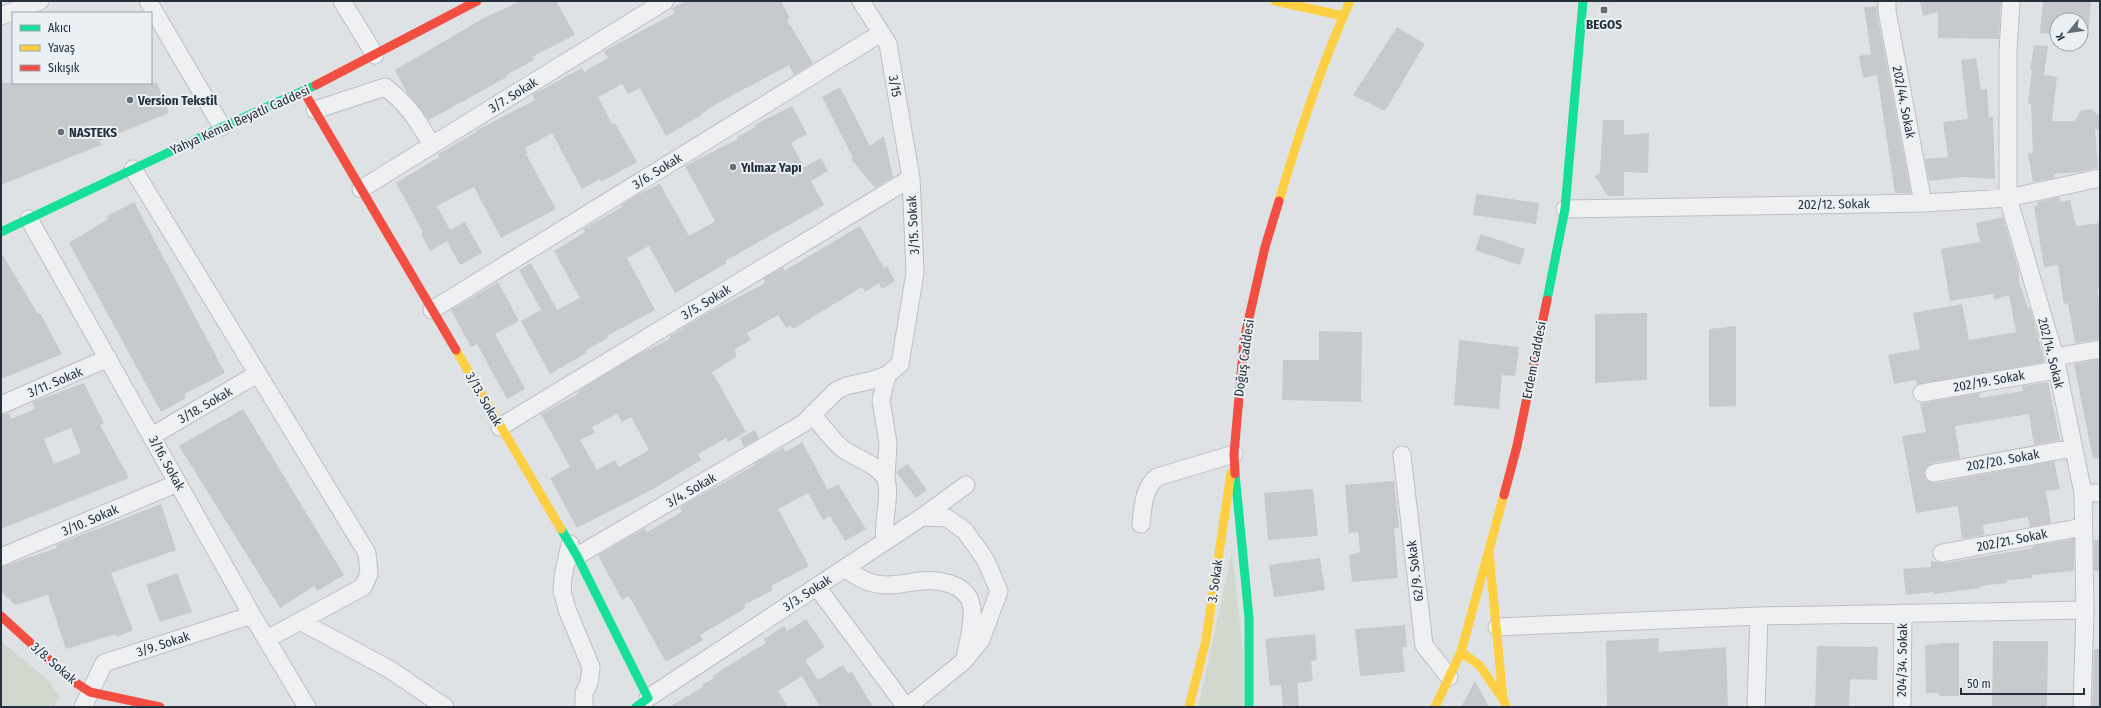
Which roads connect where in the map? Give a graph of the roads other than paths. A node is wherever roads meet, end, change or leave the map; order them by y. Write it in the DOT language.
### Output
graph roads {
  1 [pos="40,1"];
  2 [pos="148,1"];
  3 [pos="342,1"];
  4 [pos="476,1"];
  5 [pos="665,1"];
  6 [pos="861,1"];
  7 [pos="1275,1"];
  8 [pos="1350,1"];
  9 [pos="1583,1"];
  10 [pos="1887,1"];
  11 [pos="2011,1"];
  12 [pos="1,16"];
  13 [pos="1344,16"];
  14 [pos="881,33"];
  15 [pos="375,55"];
  16 [pos="304,92"];
  17 [pos="315,110"];
  18 [pos="222,127"];
  19 [pos="432,145"];
  20 [pos="133,169"];
  21 [pos="911,178"];
  22 [pos="2100,178"];
  23 [pos="361,189"];
  24 [pos="2008,198"];
  25 [pos="1923,203"];
  26 [pos="1565,209"];
  27 [pos="30,219"];
  28 [pos="1,232"];
  29 [pos="432,310"];
  30 [pos="2100,349"];
  31 [pos="108,358"];
  32 [pos="2056,363"];
  33 [pos="257,374"];
  34 [pos="887,375"];
  35 [pos="1922,393"];
  36 [pos="1,405"];
  37 [pos="808,419"];
  38 [pos="500,426"];
  39 [pos="152,436"];
  40 [pos="2073,448"];
  41 [pos="1234,454"];
  42 [pos="1402,456"];
  43 [pos="1934,472"];
  44 [pos="886,479"];
  45 [pos="178,483"];
  46 [pos="966,485"];
  47 [pos="2083,493"];
  48 [pos="2100,493"];
  49 [pos="922,518"];
  50 [pos="1141,524"];
  51 [pos="2083,527"];
  52 [pos="885,542"];
  53 [pos="573,550"];
  54 [pos="1489,551"];
  55 [pos="1942,553"];
  56 [pos="1,557"];
  57 [pos="845,568"];
  58 [pos="816,587"];
  59 [pos="2085,610"];
  60 [pos="1903,613"];
  61 [pos="252,614"];
  62 [pos="1,616"];
  63 [pos="1759,616"];
  64 [pos="300,621"];
  65 [pos="1497,627"];
  66 [pos="267,638"];
  67 [pos="1461,652"];
  68 [pos="964,661"];
  69 [pos="1449,677"];
  70 [pos="87,699"];
  71 [pos="642,703"];
  72 [pos="1505,703"];
  73 [pos="160,707"];
  74 [pos="307,707"];
  75 [pos="445,707"];
  76 [pos="584,707"];
  77 [pos="906,707"];
  78 [pos="1189,707"];
  79 [pos="1249,707"];
  80 [pos="1435,707"];
  81 [pos="1756,707"];
  82 [pos="1902,707"];
  83 [pos="2082,707"];
  1 -- 12 [label="street"];
  2 -- 18 [label="street"];
  3 -- 15 [label="street"];
  4 -- 15 [label="main road, Yahya Kemal Beyatlı Caddesi"];
  5 -- 19 [label="street, 3/7. Sokak"];
  6 -- 14 [label="street, 3/15"];
  7 -- 13 [label="main road"];
  8 -- 13 [label="main road, Doğuş Caddesi"];
  9 -- 26 [label="main road, Erdem Caddesi"];
  10 -- 25 [label="street, 202/44. Sokak"];
  11 -- 24 [label="street, 202/14. Sokak"];
  13 -- 41 [label="main road, Doğuş Caddesi"];
  14 -- 21 [label="street, 3/15"];
  14 -- 29 [label="street, 3/6. Sokak"];
  15 -- 16 [label="main road, Yahya Kemal Beyatlı Caddesi"];
  16 -- 17 [label="main road, 3/13. Sokak"];
  16 -- 18 [label="main road, Yahya Kemal Beyatlı Caddesi"];
  17 -- 19 [label="street"];
  17 -- 23 [label="main road, 3/13. Sokak"];
  18 -- 20 [label="main road, Yahya Kemal Beyatlı Caddesi"];
  19 -- 23 [label="street, 3/7. Sokak"];
  20 -- 27 [label="main road, Yahya Kemal Beyatlı Caddesi"];
  20 -- 33 [label="street"];
  21 -- 34 [label="street, 3/15. Sokak"];
  21 -- 38 [label="street, 3/5. Sokak"];
  22 -- 24 [label="street, 202/12. Sokak"];
  23 -- 29 [label="main road, 3/13. Sokak"];
  24 -- 25 [label="street, 202/12. Sokak"];
  24 -- 32 [label="street, 202/14. Sokak"];
  25 -- 26 [label="street, 202/12. Sokak"];
  26 -- 54 [label="main road, Erdem Caddesi"];
  27 -- 28 [label="main road, Yahya Kemal Beyatlı Caddesi"];
  27 -- 31 [label="street, 3/16. Sokak"];
  29 -- 38 [label="main road, 3/13. Sokak"];
  30 -- 32 [label="street, 202/19. Sokak"];
  31 -- 36 [label="street, 3/11. Sokak"];
  31 -- 39 [label="street, 3/16. Sokak"];
  32 -- 35 [label="street, 202/19. Sokak"];
  32 -- 40 [label="street, 202/14. Sokak"];
  33 -- 39 [label="street, 3/18. Sokak"];
  33 -- 64 [label="street"];
  34 -- 37 [label="street, 3/4. Sokak"];
  34 -- 44 [label="street"];
  37 -- 44 [label="street"];
  37 -- 53 [label="street, 3/4. Sokak"];
  38 -- 53 [label="main road, 3/13. Sokak"];
  39 -- 45 [label="street, 3/16. Sokak"];
  40 -- 43 [label="street, 202/20. Sokak"];
  40 -- 47 [label="street, 202/14. Sokak"];
  41 -- 50 [label="street"];
  41 -- 78 [label="main road, 3. Sokak"];
  41 -- 79 [label="main road, Doğuş Caddesi"];
  42 -- 69 [label="street, 62/9. Sokak"];
  44 -- 52 [label="street"];
  45 -- 56 [label="street, 3/10. Sokak"];
  45 -- 61 [label="street, 3/16. Sokak"];
  46 -- 49 [label="street, 3/3. Sokak"];
  47 -- 48 [label="street"];
  47 -- 51 [label="street, 202/14. Sokak"];
  49 -- 52 [label="street, 3/3. Sokak"];
  49 -- 68 [label="street"];
  51 -- 55 [label="street, 202/21. Sokak"];
  51 -- 59 [label="street, 202/14. Sokak"];
  52 -- 57 [label="street, 3/3. Sokak"];
  53 -- 71 [label="main road, 3/13. Sokak"];
  53 -- 76 [label="street"];
  54 -- 65 [label="main road"];
  54 -- 67 [label="main road, Erdem Caddesi"];
  57 -- 58 [label="street, 3/3. Sokak"];
  57 -- 68 [label="street"];
  58 -- 71 [label="street, 3/3. Sokak"];
  58 -- 77 [label="street"];
  59 -- 60 [label="street"];
  59 -- 83 [label="street, 202/14. Sokak"];
  60 -- 63 [label="street"];
  60 -- 82 [label="street, 204/34. Sokak"];
  61 -- 66 [label="street, 3/16. Sokak"];
  61 -- 70 [label="street, 3/9. Sokak"];
  62 -- 70 [label="main road, 3/8. Sokak"];
  63 -- 65 [label="street"];
  63 -- 81 [label="street"];
  64 -- 66 [label="street"];
  64 -- 75 [label="street"];
  65 -- 72 [label="main road"];
  66 -- 74 [label="street, 3/16. Sokak"];
  67 -- 69 [label="main road, Erdem Caddesi"];
  67 -- 72 [label="main road"];
  68 -- 77 [label="street"];
  69 -- 80 [label="main road, Erdem Caddesi"];
  70 -- 73 [label="main road, 3/8. Sokak"];
}
